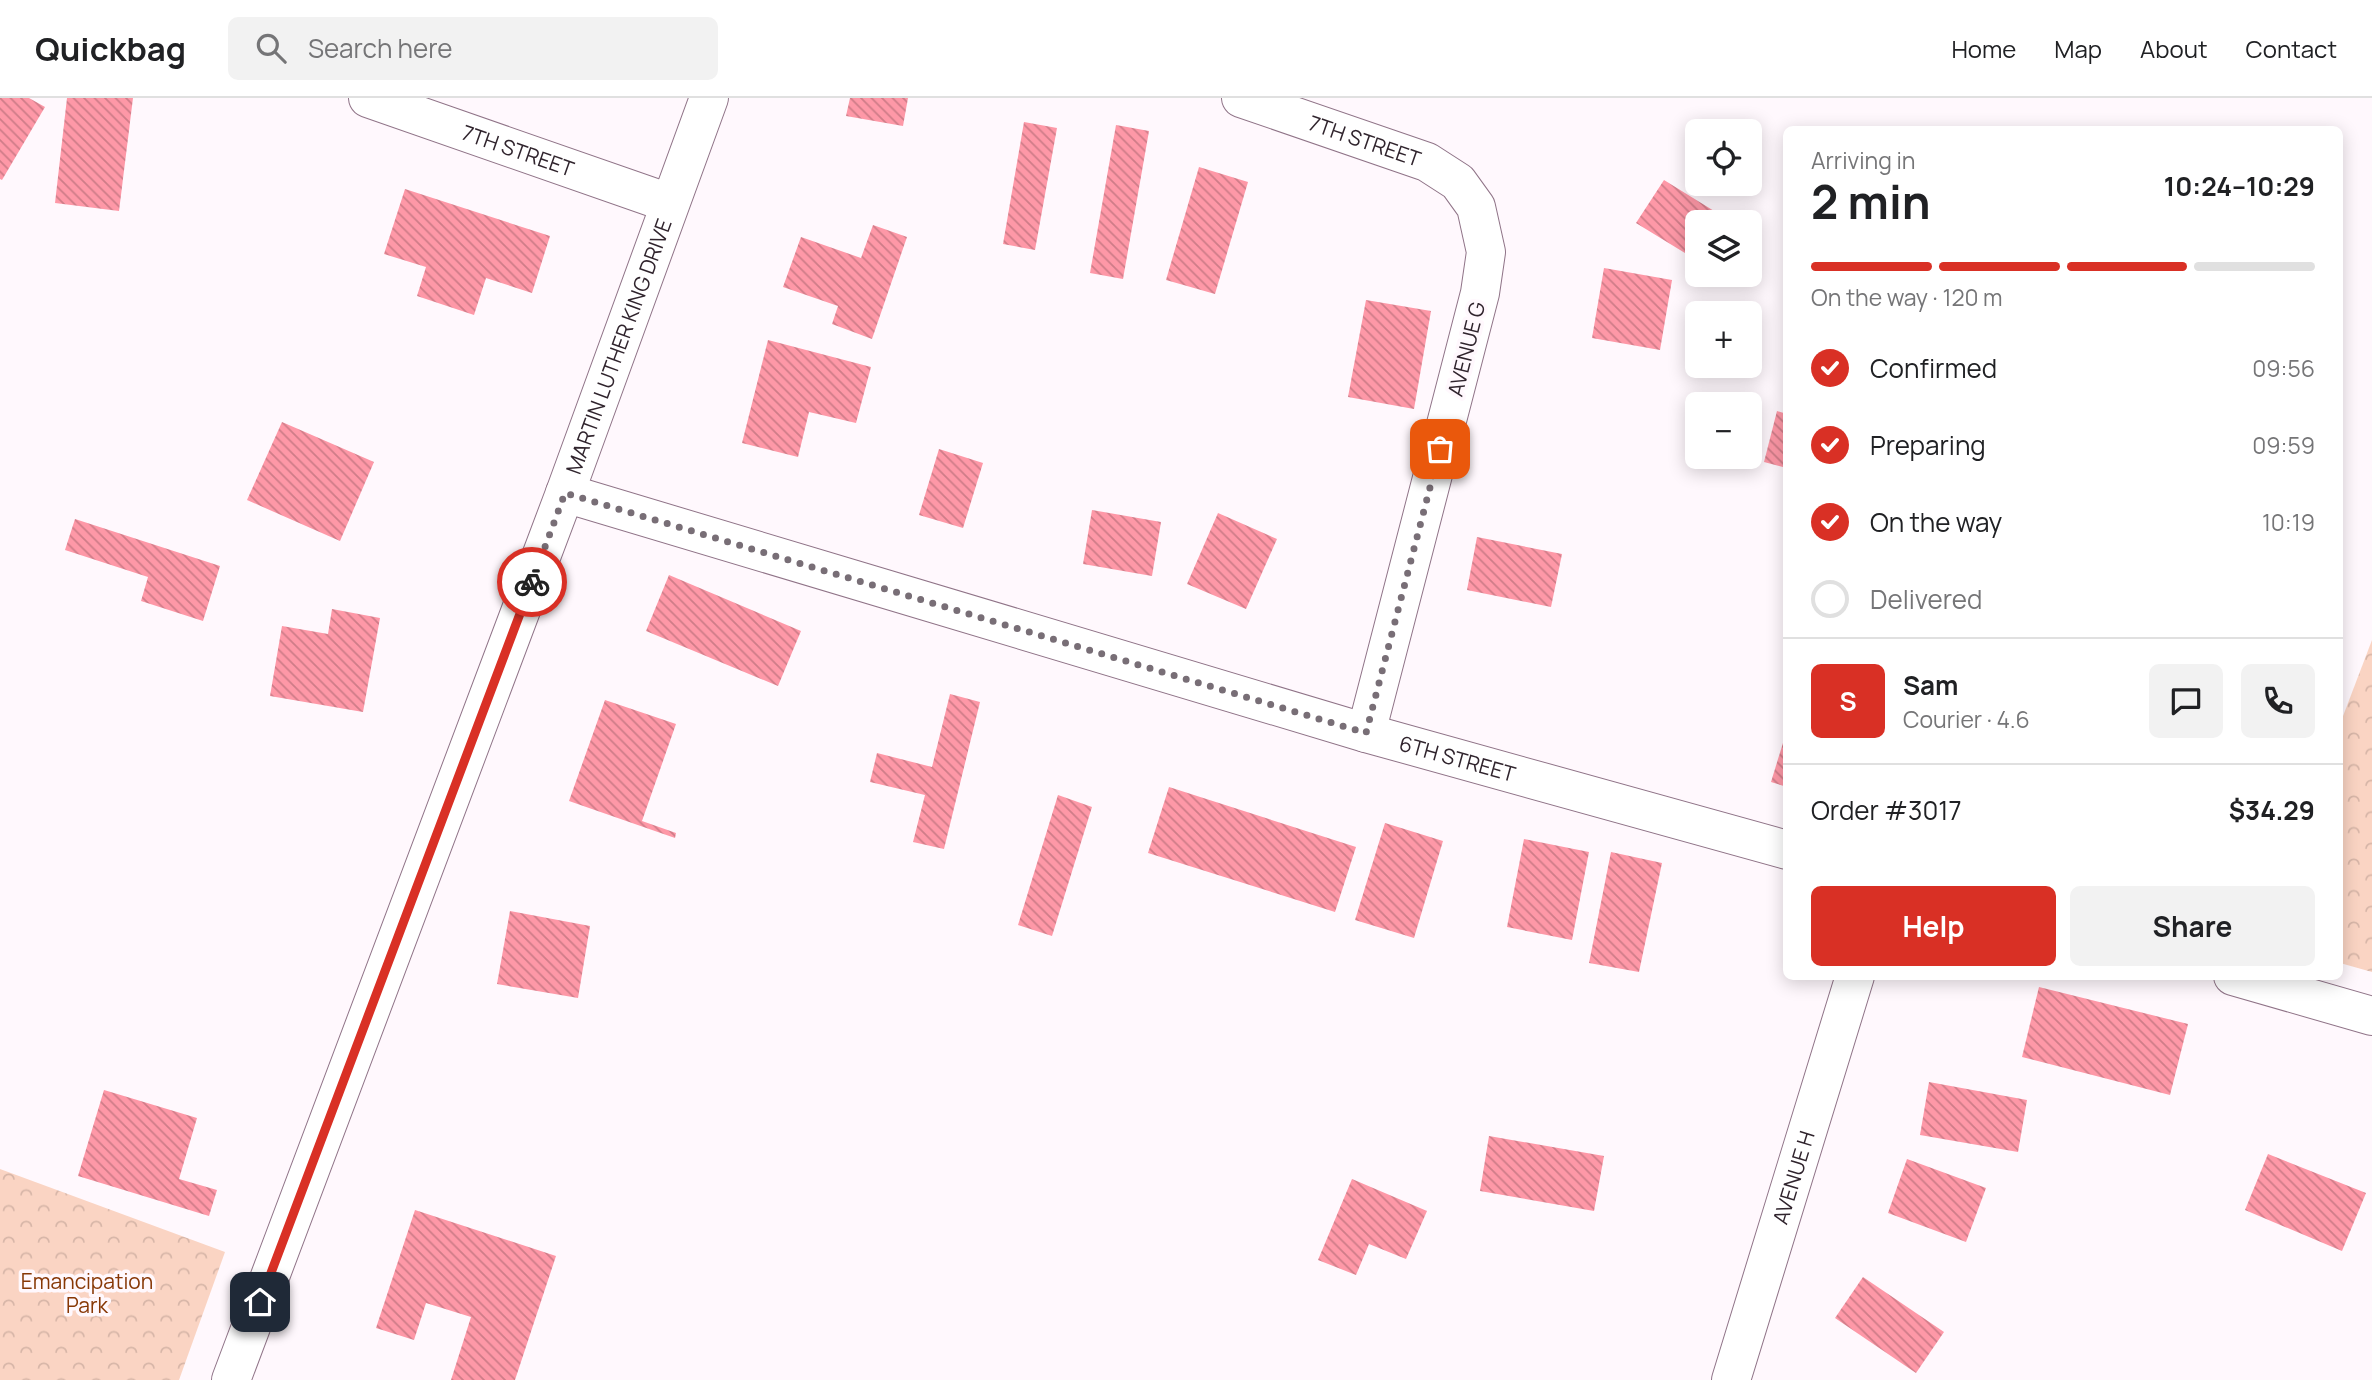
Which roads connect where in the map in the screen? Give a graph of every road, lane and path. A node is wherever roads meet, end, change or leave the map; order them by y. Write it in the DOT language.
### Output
graph roads {
  1 [pos="368,98"];
  2 [pos="709,98"];
  3 [pos="1262,101"];
  4 [pos="669,203"];
  5 [pos="1476,207"];
  6 [pos="565,493"];
  7 [pos="1366,733"];
  8 [pos="1783,849"];
  9 [pos="1854,980"];
  10 [pos="2247,980"];
  11 [pos="2372,1016"];
  12 [pos="231,1380"];
  13 [pos="1731,1380"];
  1 -- 4 [label="street, 7TH STREET"];
  2 -- 4 [label="street, MARTIN LUTHER KING DRIVE"];
  3 -- 5 [label="street, 7TH STREET"];
  4 -- 6 [label="street, MARTIN LUTHER KING DRIVE"];
  5 -- 7 [label="street, AVENUE G"];
  6 -- 7 [label="street, 6TH STREET"];
  6 -- 12 [label="street, MARTIN LUTHER KING DRIVE"];
  7 -- 8 [label="street, 6TH STREET"];
  9 -- 13 [label="street, AVENUE H"];
  10 -- 11 [label="street"];
}
